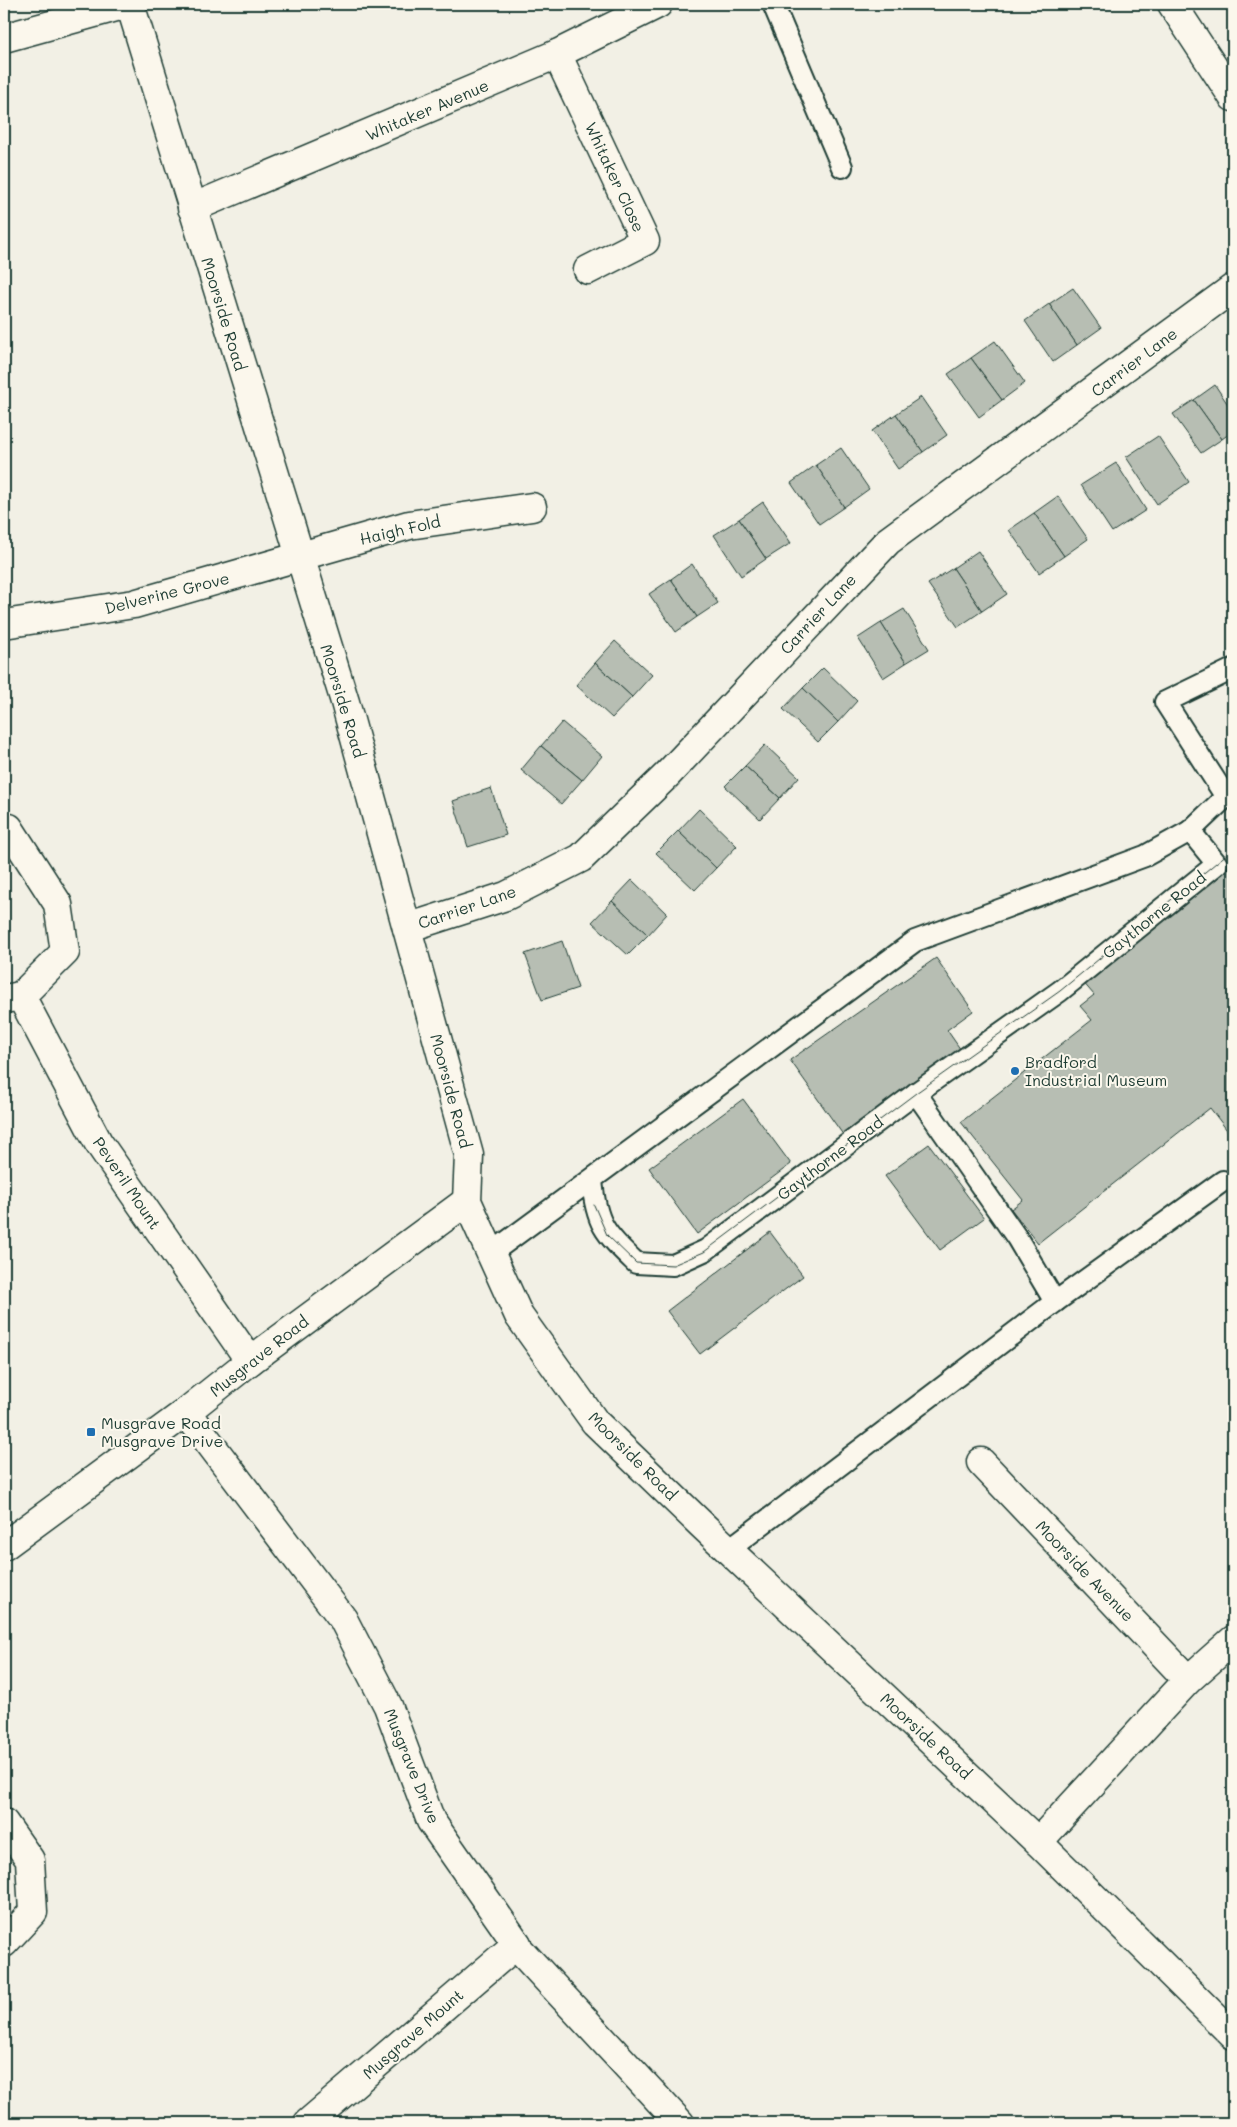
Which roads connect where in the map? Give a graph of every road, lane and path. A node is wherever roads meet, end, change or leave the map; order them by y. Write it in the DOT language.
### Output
graph roads {
  1 [pos="129,4"];
  2 [pos="658,4"];
  3 [pos="773,4"];
  4 [pos="1172,4"];
  5 [pos="4,38"];
  6 [pos="557,54"];
  7 [pos="1233,97"];
  8 [pos="842,167"];
  9 [pos="192,208"];
  10 [pos="588,270"];
  11 [pos="1233,288"];
  12 [pos="532,507"];
  13 [pos="299,558"];
  14 [pos="4,624"];
  15 [pos="1233,669"];
  16 [pos="1230,794"];
  17 [pos="9,828"];
  18 [pos="1190,831"];
  19 [pos="407,928"];
  20 [pos="12,997"];
  21 [pos="916,1093"];
  22 [pos="592,1180"];
  23 [pos="1223,1181"];
  24 [pos="467,1202"];
  25 [pos="490,1254"];
  26 [pos="1055,1302"];
  27 [pos="250,1361"];
  28 [pos="186,1412"];
  29 [pos="981,1462"];
  30 [pos="4,1546"];
  31 [pos="728,1550"];
  32 [pos="1233,1640"];
  33 [pos="1188,1680"];
  34 [pos="4,1823"];
  35 [pos="1038,1842"];
  36 [pos="4,1944"];
  37 [pos="517,1944"];
  38 [pos="1233,2035"];
  39 [pos="308,2123"];
  40 [pos="680,2123"];
  1 -- 5 [label="street"];
  1 -- 9 [label="street, Moorside Road"];
  2 -- 6 [label="street, Whitaker Avenue"];
  3 -- 8 [label="lane"];
  4 -- 7 [label="street"];
  6 -- 9 [label="street, Whitaker Avenue"];
  6 -- 10 [label="street, Whitaker Close"];
  9 -- 13 [label="street, Moorside Road"];
  11 -- 19 [label="street, Carrier Lane"];
  12 -- 13 [label="street, Haigh Fold"];
  13 -- 14 [label="street, Delverine Grove"];
  13 -- 19 [label="street, Moorside Road"];
  15 -- 16 [label="lane"];
  16 -- 18 [label="lane"];
  17 -- 20 [label="street, Peveril Mount"];
  18 -- 21 [label="lane, Gaythorne Road"];
  18 -- 22 [label="lane"];
  19 -- 24 [label="street, Moorside Road"];
  20 -- 27 [label="street, Peveril Mount"];
  21 -- 22 [label="lane, Gaythorne Road"];
  21 -- 26 [label="lane"];
  22 -- 25 [label="lane"];
  23 -- 26 [label="lane"];
  24 -- 25 [label="street, Moorside Road"];
  24 -- 27 [label="street, Musgrave Road"];
  25 -- 31 [label="street, Moorside Road"];
  26 -- 31 [label="lane"];
  27 -- 28 [label="street, Musgrave Road"];
  28 -- 30 [label="street, Musgrave Road"];
  28 -- 37 [label="street, Musgrave Drive"];
  29 -- 33 [label="street, Moorside Avenue"];
  31 -- 35 [label="street, Moorside Road"];
  32 -- 33 [label="street"];
  33 -- 35 [label="street"];
  34 -- 36 [label="street"];
  35 -- 38 [label="street, Moorside Road"];
  37 -- 39 [label="street, Musgrave Mount"];
  37 -- 40 [label="street, Musgrave Drive"];
}
